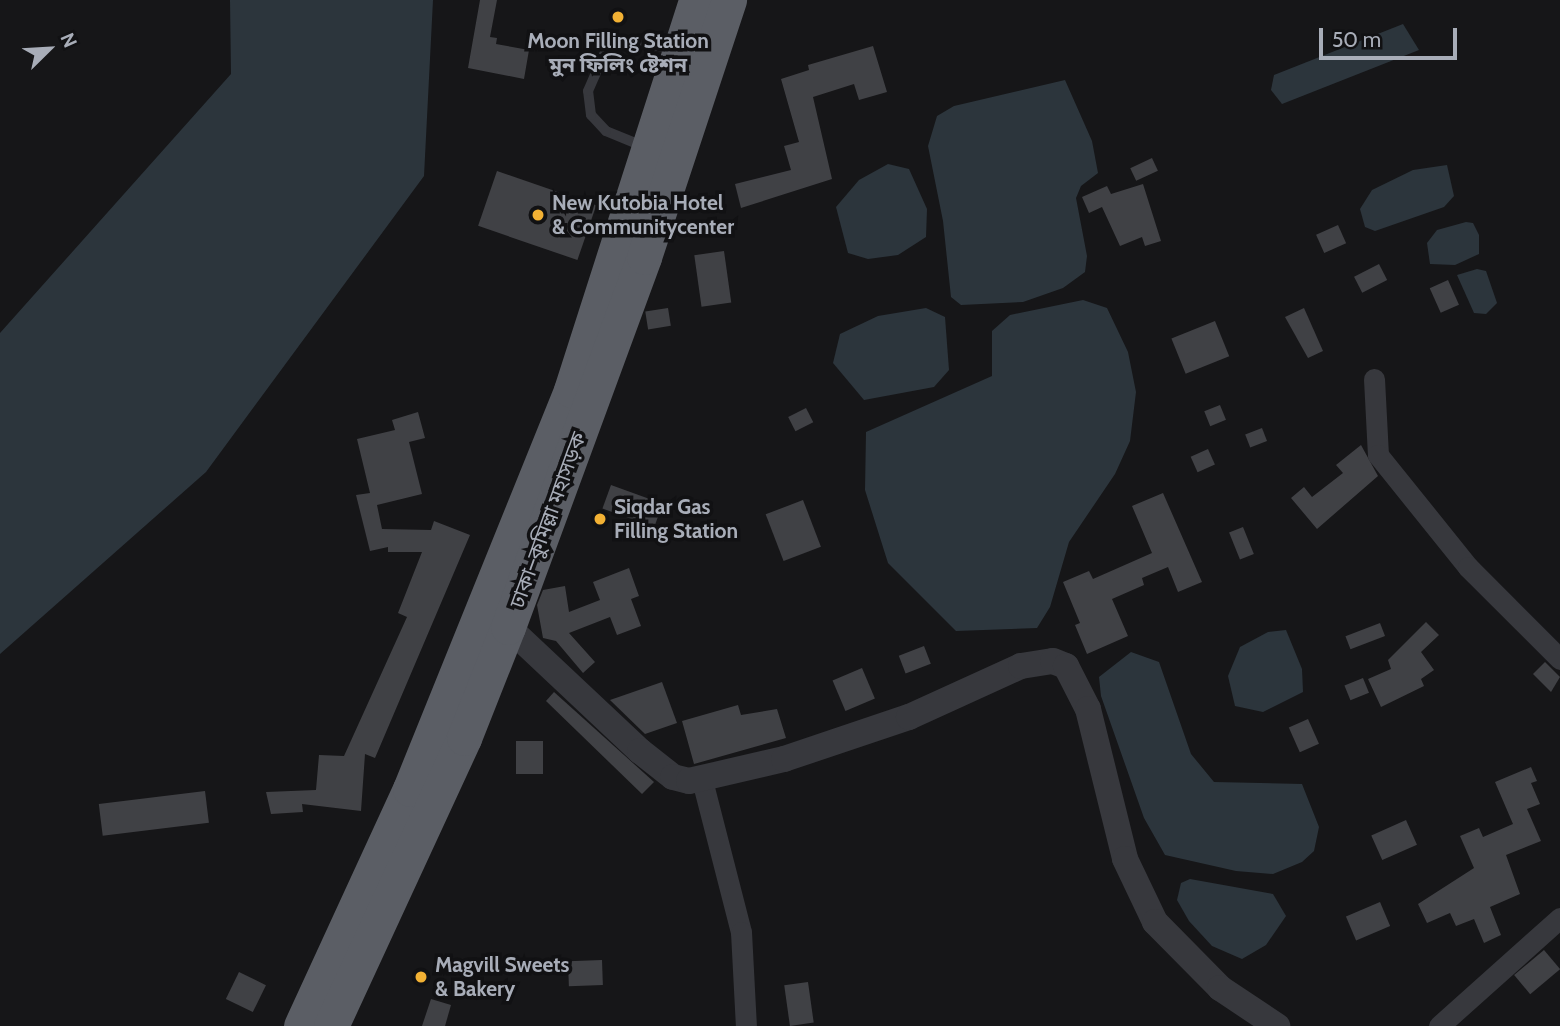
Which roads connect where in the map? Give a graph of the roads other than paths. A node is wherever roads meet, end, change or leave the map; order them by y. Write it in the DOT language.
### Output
graph roads {
  1 [pos="696,0"];
  2 [pos="729,0"];
  3 [pos="680,52"];
  4 [pos="651,149"];
  5 [pos="1374,379"];
  6 [pos="508,627"];
  7 [pos="1560,659"];
  8 [pos="702,780"];
  9 [pos="1560,918"];
  10 [pos="1268,1023"];
  11 [pos="301,1026"];
  12 [pos="331,1026"];
  13 [pos="746,1026"];
  14 [pos="1439,1026"];
  1 -- 3 [label="highway, ঢাকা–কুমিল্লা মহাসড়ক"];
  2 -- 6 [label="highway, ঢাকা–কুমিল্লা মহাসড়ক"];
  3 -- 4 [label="highway, ঢাকা–কুমিল্লা মহাসড়ক"];
  3 -- 4 [label="lane"];
  4 -- 11 [label="highway, ঢাকা–কুমিল্লা মহাসড়ক"];
  5 -- 7 [label="street"];
  6 -- 8 [label="street"];
  6 -- 12 [label="highway, ঢাকা–কুমিল্লা মহাসড়ক"];
  8 -- 10 [label="street"];
  8 -- 13 [label="street"];
  9 -- 14 [label="street"];
}
